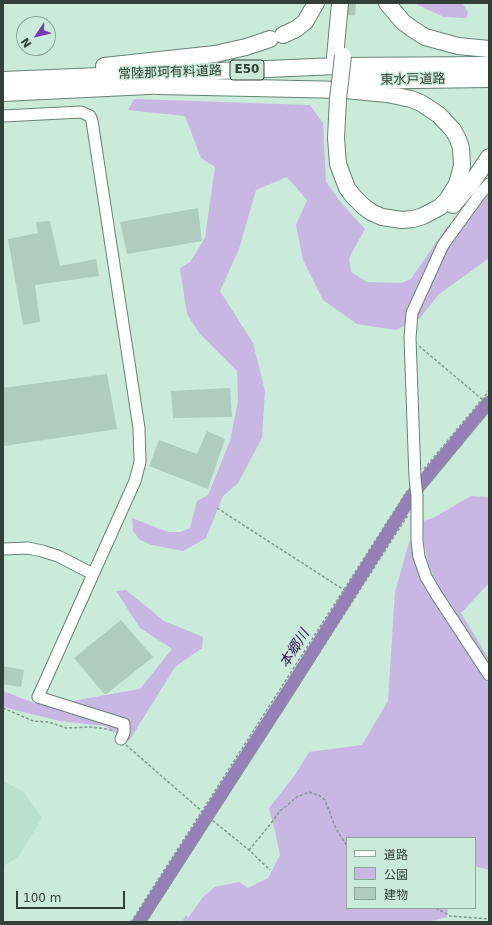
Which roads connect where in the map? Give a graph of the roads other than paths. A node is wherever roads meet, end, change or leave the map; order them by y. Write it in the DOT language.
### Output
graph roads {
  1 [pos="316,3"];
  2 [pos="387,3"];
  3 [pos="344,9"];
  4 [pos="489,49"];
  5 [pos="338,65"];
  6 [pos="489,65"];
  7 [pos="3,76"];
  8 [pos="489,79"];
  9 [pos="3,80"];
  10 [pos="158,86"];
  11 [pos="3,93"];
  12 [pos="334,99"];
  13 [pos="3,116"];
  14 [pos="489,157"];
  15 [pos="489,184"];
  16 [pos="3,549"];
  17 [pos="93,574"];
  18 [pos="489,675"];
  19 [pos="121,739"];
  1 -- 7 [label="highway"];
  2 -- 4 [label="highway"];
  3 -- 5 [label="highway"];
  5 -- 6 [label="highway, 東水戸道路 / E50"];
  5 -- 8 [label="highway, 東水戸道路 / E50"];
  5 -- 9 [label="highway, 常陸那珂有料道路 / E50"];
  5 -- 10 [label="highway, 常陸那珂有料道路 / E50"];
  5 -- 12 [label="highway"];
  10 -- 11 [label="highway, 常陸那珂有料道路 / E50"];
  10 -- 12 [label="highway"];
  12 -- 14 [label="highway"];
  13 -- 17 [label="street"];
  15 -- 18 [label="street"];
  16 -- 17 [label="street"];
  17 -- 19 [label="street"];
}
